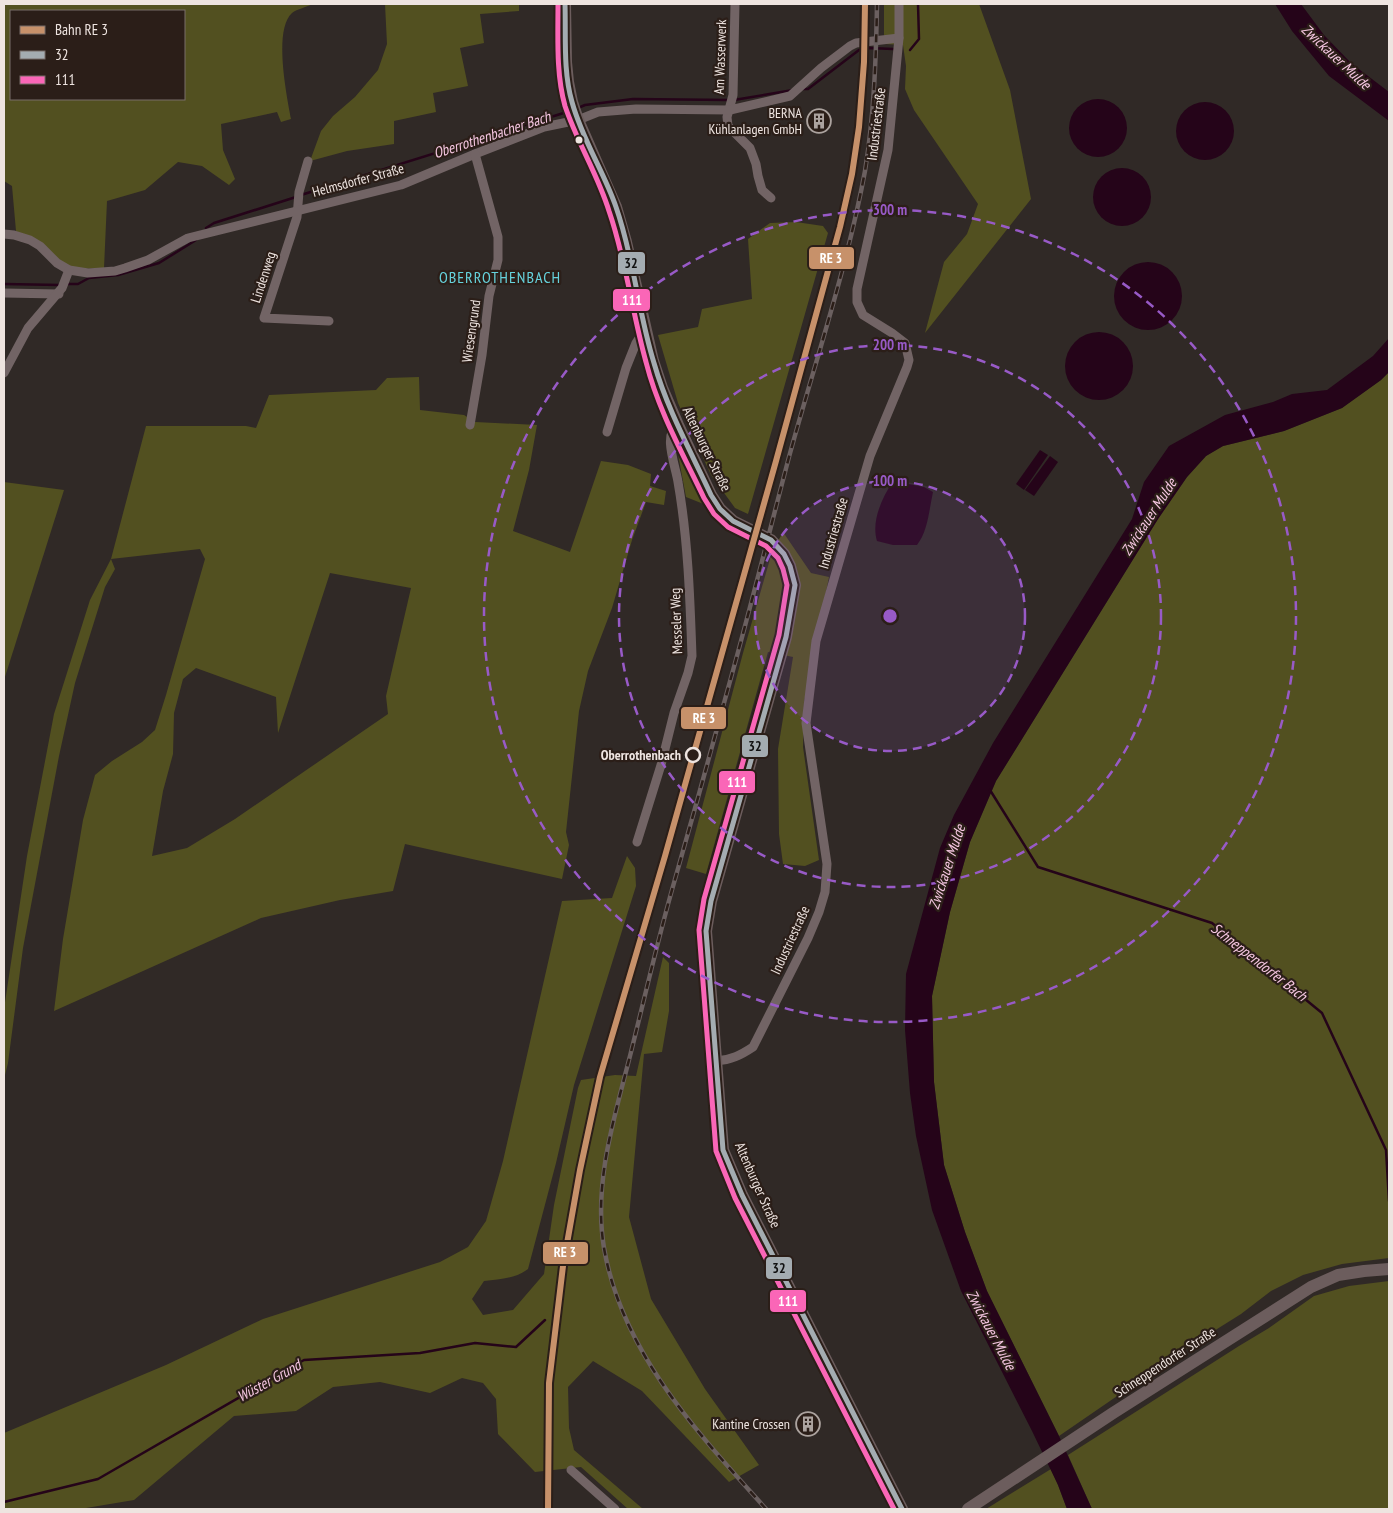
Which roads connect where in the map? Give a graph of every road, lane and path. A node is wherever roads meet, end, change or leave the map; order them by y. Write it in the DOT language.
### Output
graph roads {
  1 [pos="565,4"];
  2 [pos="735,4"];
  3 [pos="898,4"];
  4 [pos="899,38"];
  5 [pos="731,104"];
  6 [pos="578,117"];
  7 [pos="474,154"];
  8 [pos="308,161"];
  9 [pos="771,198"];
  10 [pos="297,207"];
  11 [pos="4,234"];
  12 [pos="69,270"];
  13 [pos="62,288"];
  14 [pos="4,292"];
  15 [pos="329,321"];
  16 [pos="646,334"];
  17 [pos="4,373"];
  18 [pos="470,425"];
  19 [pos="678,425"];
  20 [pos="606,432"];
  21 [pos="637,842"];
  22 [pos="716,1061"];
  23 [pos="1389,1269"];
  24 [pos="571,1470"];
  25 [pos="615,1509"];
  26 [pos="902,1509"];
  27 [pos="968,1509"];
  1 -- 6 [label="street, Altenburger Straße"];
  2 -- 5 [label="street, Am Wasserwerk"];
  3 -- 4 [label="street, Industriestraße"];
  4 -- 5 [label="street, Helmsdorfer Straße"];
  4 -- 22 [label="street, Industriestraße"];
  5 -- 6 [label="street, Helmsdorfer Straße"];
  5 -- 9 [label="street"];
  6 -- 7 [label="street, Helmsdorfer Straße"];
  6 -- 16 [label="street, Altenburger Straße"];
  7 -- 10 [label="street, Helmsdorfer Straße"];
  7 -- 18 [label="street, Wiesengrund"];
  8 -- 10 [label="street"];
  10 -- 12 [label="street, Helmsdorfer Straße"];
  10 -- 15 [label="street, Lindenweg"];
  11 -- 12 [label="street"];
  12 -- 13 [label="street"];
  13 -- 14 [label="street"];
  13 -- 17 [label="street"];
  16 -- 19 [label="street, Altenburger Straße"];
  16 -- 20 [label="street"];
  19 -- 21 [label="street, Messeler Weg"];
  19 -- 22 [label="street, Altenburger Straße"];
  22 -- 26 [label="street, Altenburger Straße"];
  23 -- 27 [label="street, Schneppendorfer Straße"];
  24 -- 25 [label="street"];
}
